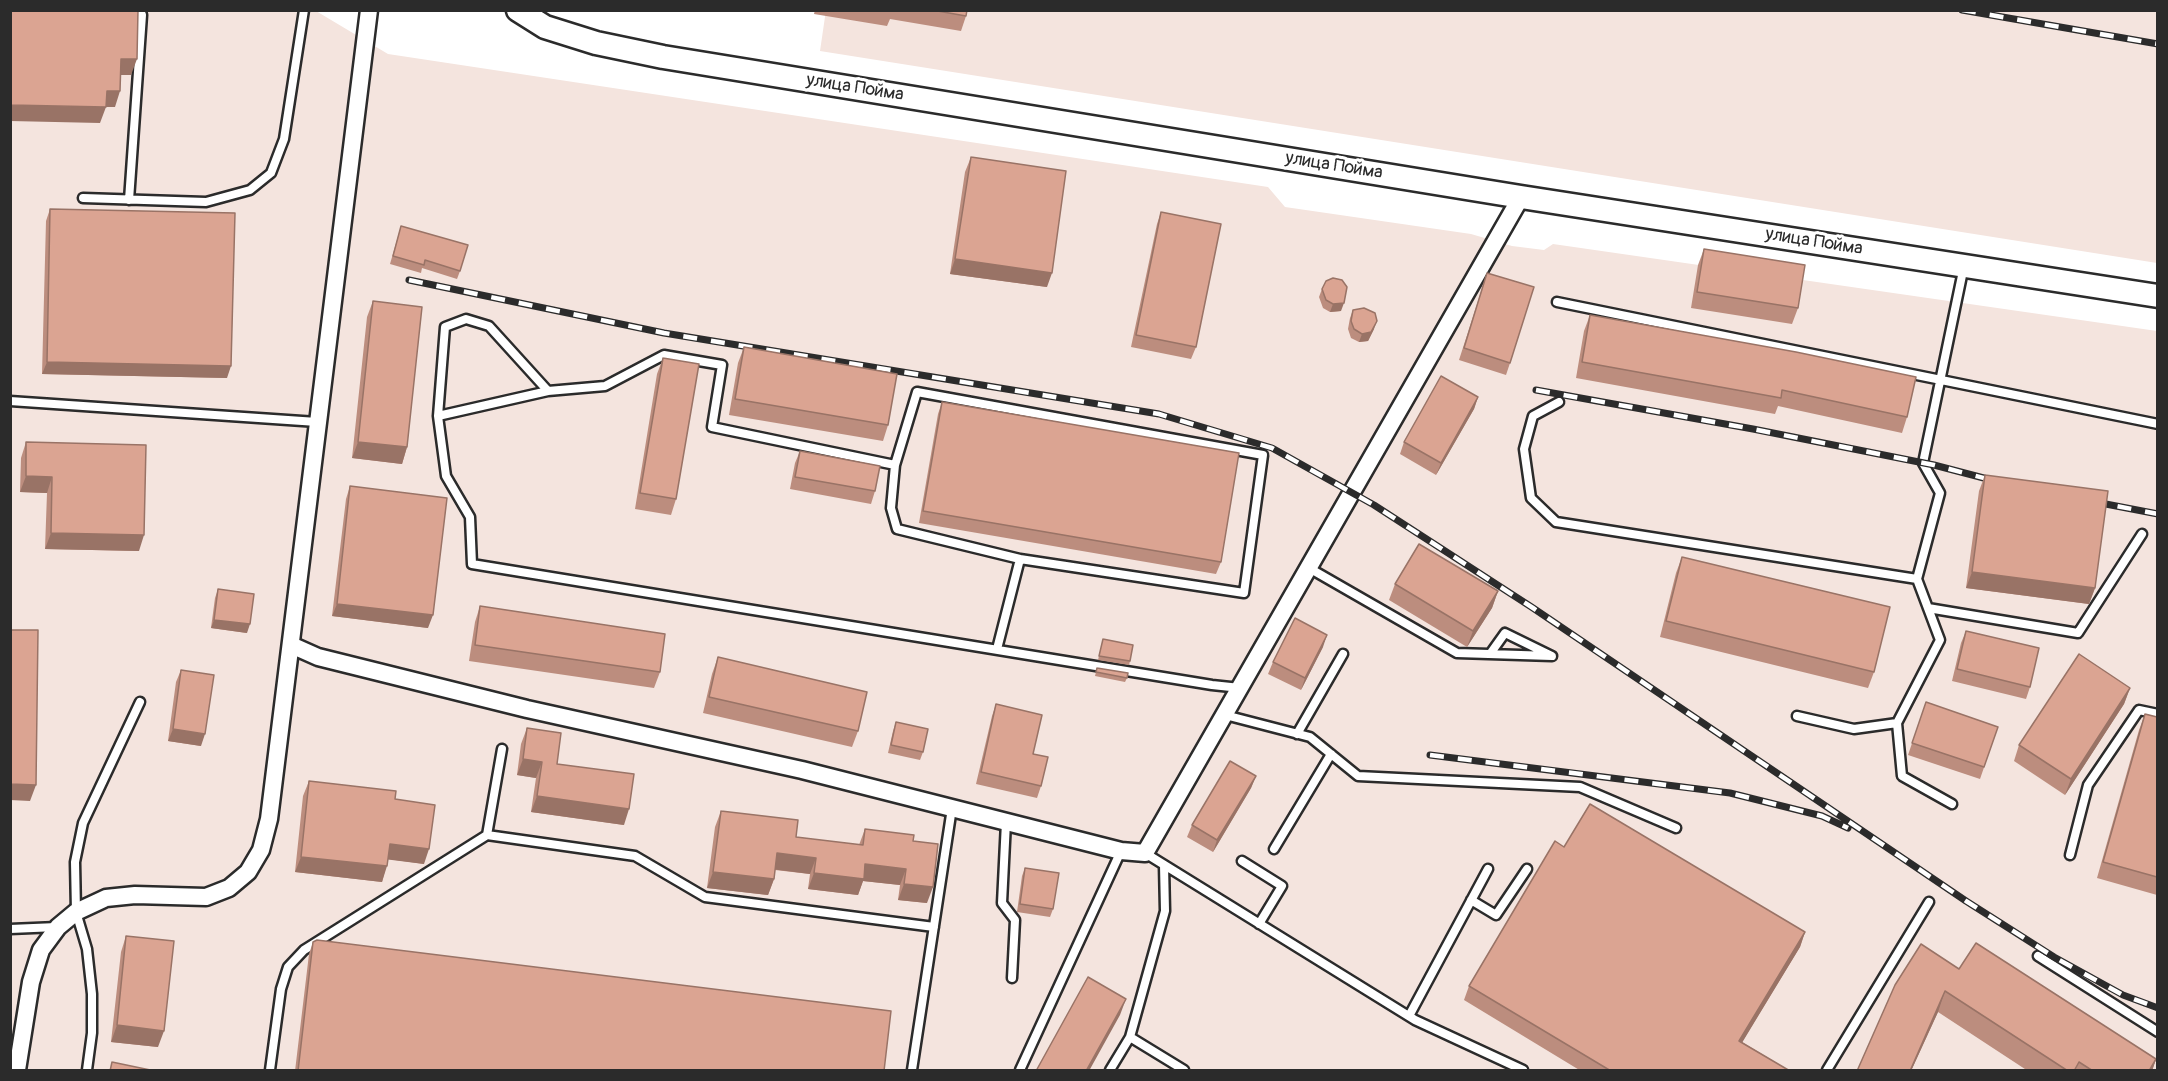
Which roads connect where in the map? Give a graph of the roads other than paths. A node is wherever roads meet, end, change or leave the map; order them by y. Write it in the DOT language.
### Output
graph roads {
  1 [pos="140,10"];
  2 [pos="304,10"];
  3 [pos="369,10"];
  4 [pos="518,10"];
  5 [pos="1521,197"];
  6 [pos="83,198"];
  7 [pos="129,200"];
  8 [pos="1964,266"];
  9 [pos="2153,293"];
  10 [pos="1557,302"];
  11 [pos="1940,381"];
  12 [pos="548,391"];
  13 [pos="10,401"];
  14 [pos="1559,402"];
  15 [pos="438,416"];
  16 [pos="317,422"];
  17 [pos="2157,424"];
  18 [pos="895,465"];
  19 [pos="2142,534"];
  20 [pos="1020,559"];
  21 [pos="1309,567"];
  22 [pos="1917,579"];
  23 [pos="1928,608"];
  24 [pos="291,645"];
  25 [pos="997,648"];
  26 [pos="1343,654"];
  27 [pos="1490,654"];
  28 [pos="1240,688"];
  29 [pos="140,702"];
  30 [pos="2157,714"];
  31 [pos="1225,715"];
  32 [pos="1797,716"];
  33 [pos="1897,723"];
  34 [pos="1297,734"];
  35 [pos="502,750"];
  36 [pos="1331,754"];
  37 [pos="1952,804"];
  38 [pos="952,808"];
  39 [pos="1006,822"];
  40 [pos="1676,828"];
  41 [pos="487,835"];
  42 [pos="1274,849"];
  43 [pos="1121,851"];
  44 [pos="1145,853"];
  45 [pos="2070,855"];
  46 [pos="1242,861"];
  47 [pos="1164,865"];
  48 [pos="1488,869"];
  49 [pos="1527,869"];
  50 [pos="1471,900"];
  51 [pos="1929,902"];
  52 [pos="76,912"];
  53 [pos="1259,924"];
  54 [pos="58,927"];
  55 [pos="933,927"];
  56 [pos="10,929"];
  57 [pos="2038,956"];
  58 [pos="1012,978"];
  59 [pos="1409,1016"];
  60 [pos="2157,1032"];
  61 [pos="1130,1037"];
  62 [pos="17,1071"];
  63 [pos="87,1071"];
  64 [pos="270,1071"];
  65 [pos="912,1071"];
  66 [pos="1020,1071"];
  67 [pos="1110,1071"];
  68 [pos="1184,1071"];
  69 [pos="1522,1071"];
  70 [pos="1827,1071"];
  1 -- 7 [label="lane"];
  2 -- 7 [label="lane"];
  3 -- 16 [label="street"];
  4 -- 5 [label="main road, улица Пойма"];
  5 -- 8 [label="main road, улица Пойма"];
  5 -- 21 [label="street"];
  6 -- 7 [label="lane"];
  8 -- 9 [label="main road, улица Пойма"];
  8 -- 11 [label="lane"];
  10 -- 11 [label="lane"];
  11 -- 17 [label="lane"];
  11 -- 22 [label="lane"];
  12 -- 15 [label="lane"];
  12 -- 15 [label="lane"];
  12 -- 18 [label="lane"];
  13 -- 16 [label="lane"];
  14 -- 22 [label="lane"];
  15 -- 25 [label="lane"];
  16 -- 24 [label="street"];
  18 -- 20 [label="lane"];
  18 -- 20 [label="lane"];
  19 -- 23 [label="lane"];
  20 -- 25 [label="lane"];
  21 -- 27 [label="lane"];
  21 -- 28 [label="street"];
  22 -- 23 [label="lane"];
  23 -- 33 [label="lane"];
  24 -- 38 [label="street"];
  24 -- 52 [label="street"];
  25 -- 28 [label="lane"];
  26 -- 34 [label="lane"];
  27 -- 27 [label="lane"];
  28 -- 31 [label="street"];
  29 -- 52 [label="lane"];
  30 -- 45 [label="lane"];
  31 -- 34 [label="lane"];
  31 -- 44 [label="street"];
  32 -- 33 [label="lane"];
  33 -- 37 [label="lane"];
  34 -- 36 [label="lane"];
  35 -- 41 [label="lane"];
  36 -- 40 [label="lane"];
  36 -- 42 [label="lane"];
  38 -- 39 [label="street"];
  38 -- 55 [label="lane"];
  39 -- 43 [label="street"];
  39 -- 58 [label="lane"];
  41 -- 55 [label="lane"];
  41 -- 64 [label="lane"];
  43 -- 44 [label="street"];
  43 -- 66 [label="lane"];
  44 -- 47 [label="lane"];
  46 -- 53 [label="lane"];
  47 -- 53 [label="lane"];
  47 -- 61 [label="lane"];
  48 -- 50 [label="lane"];
  49 -- 50 [label="lane"];
  50 -- 59 [label="lane"];
  51 -- 70 [label="lane"];
  52 -- 54 [label="street"];
  52 -- 63 [label="lane"];
  53 -- 59 [label="lane"];
  54 -- 56 [label="lane"];
  54 -- 62 [label="street"];
  55 -- 65 [label="lane"];
  57 -- 60 [label="lane"];
  59 -- 69 [label="lane"];
  61 -- 67 [label="lane"];
  61 -- 68 [label="lane"];
}
